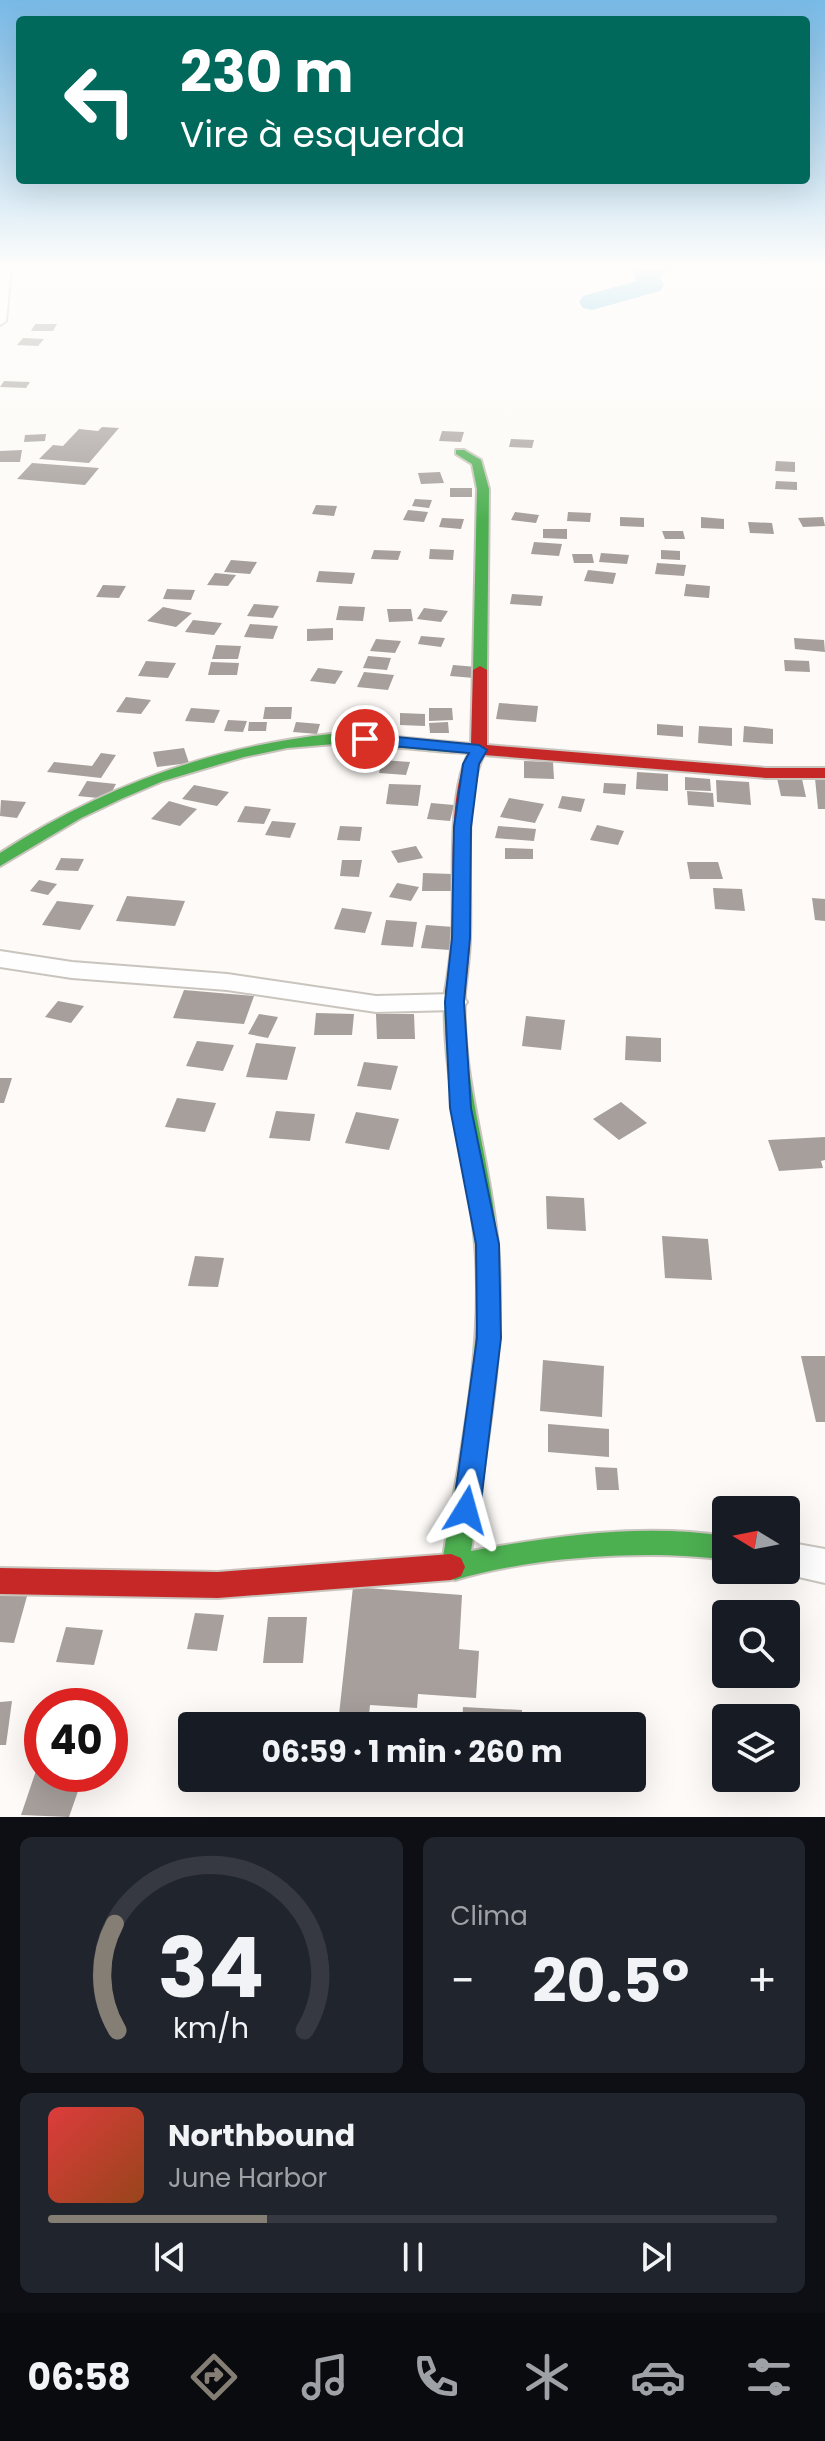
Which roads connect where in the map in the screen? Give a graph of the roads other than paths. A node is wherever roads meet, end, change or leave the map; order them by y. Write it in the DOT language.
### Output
graph roads {
  1 [pos="460,452"];
  2 [pos="479,750"];
  3 [pos="825,773"];
  4 [pos="0,861"];
  5 [pos="0,959"];
  6 [pos="454,1002"];
  7 [pos="712,1546"];
  8 [pos="800,1562"];
  9 [pos="825,1566"];
  10 [pos="455,1567"];
  11 [pos="0,1581"];
  1 -- 2 [label="street"];
  2 -- 3 [label="street"];
  2 -- 4 [label="street"];
  2 -- 6 [label="street"];
  5 -- 6 [label="street"];
  6 -- 10 [label="street"];
  7 -- 10 [label="street"];
  8 -- 9 [label="street"];
  10 -- 11 [label="street"];
}
